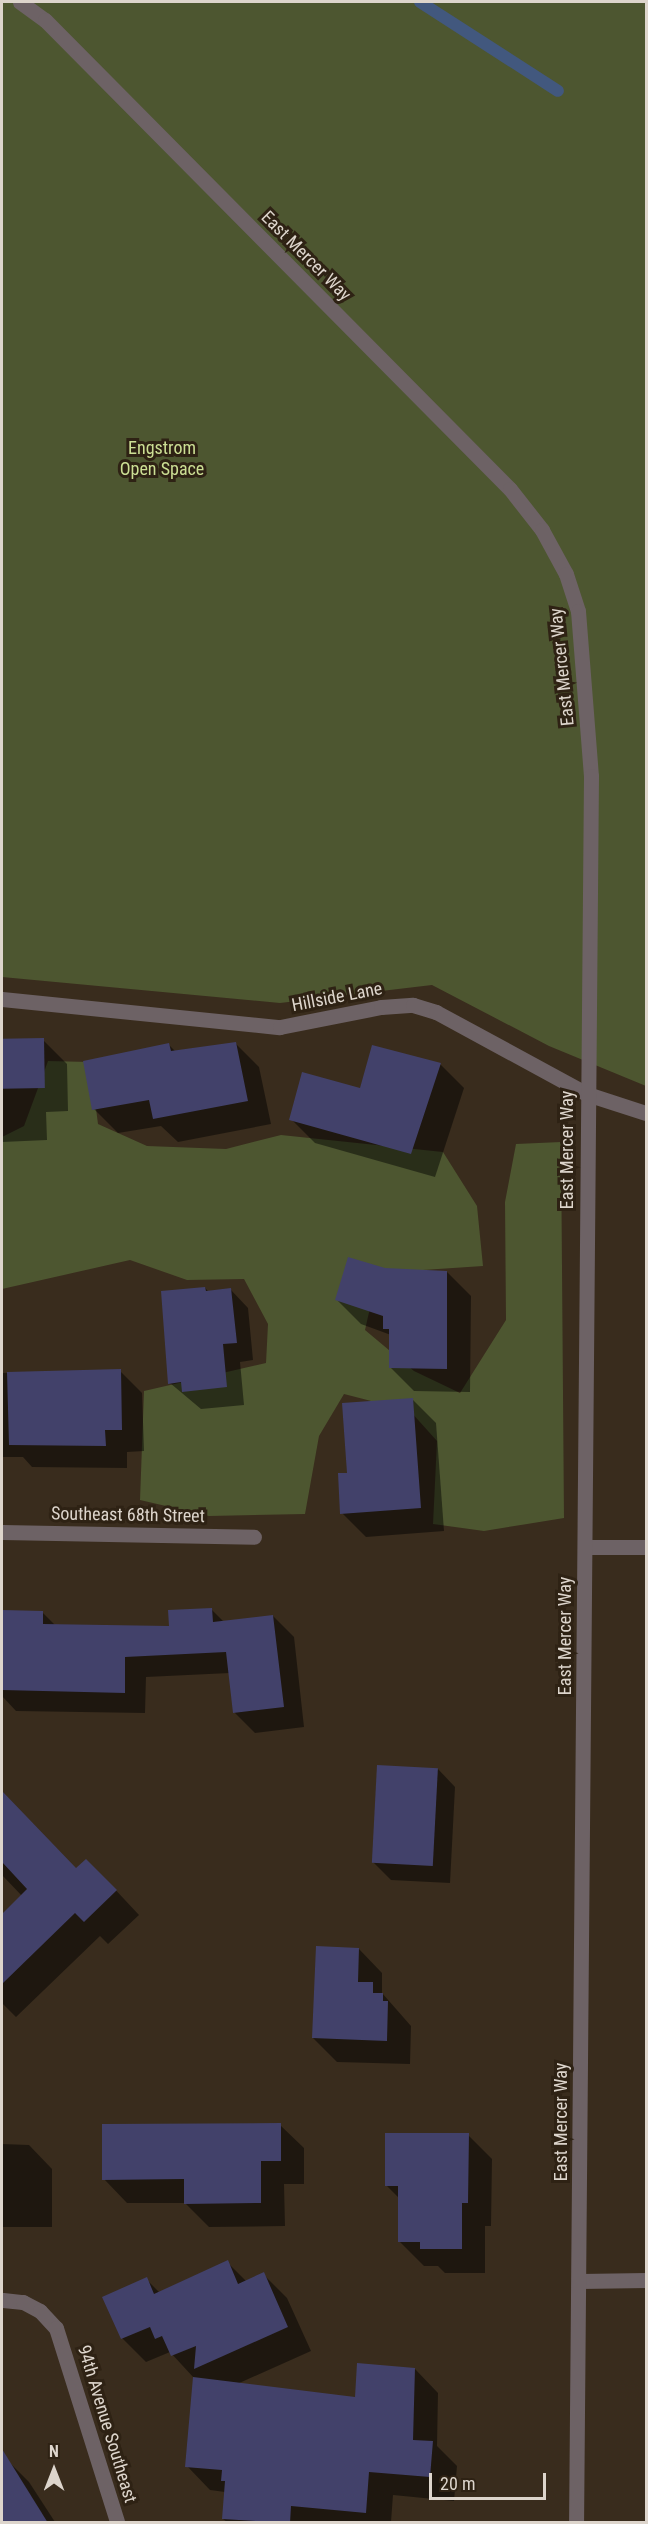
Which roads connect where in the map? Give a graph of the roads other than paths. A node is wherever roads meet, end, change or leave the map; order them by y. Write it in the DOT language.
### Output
graph roads {
  1 [pos="20,2"];
  2 [pos="2,999"];
  3 [pos="587,1094"];
  4 [pos="646,1113"];
  5 [pos="2,1532"];
  6 [pos="254,1537"];
  7 [pos="585,1547"];
  8 [pos="646,1547"];
  9 [pos="646,2280"];
  10 [pos="580,2281"];
  11 [pos="3,2300"];
  12 [pos="117,2523"];
  13 [pos="576,2523"];
  1 -- 3 [label="street, East Mercer Way"];
  2 -- 3 [label="street, Hillside Lane"];
  3 -- 4 [label="street, Hillside Lane"];
  3 -- 7 [label="street, East Mercer Way"];
  5 -- 6 [label="street, Southeast 68th Street"];
  7 -- 8 [label="street"];
  7 -- 10 [label="street, East Mercer Way"];
  9 -- 10 [label="street"];
  10 -- 13 [label="street, East Mercer Way"];
  11 -- 12 [label="street, 94th Avenue Southeast"];
}
